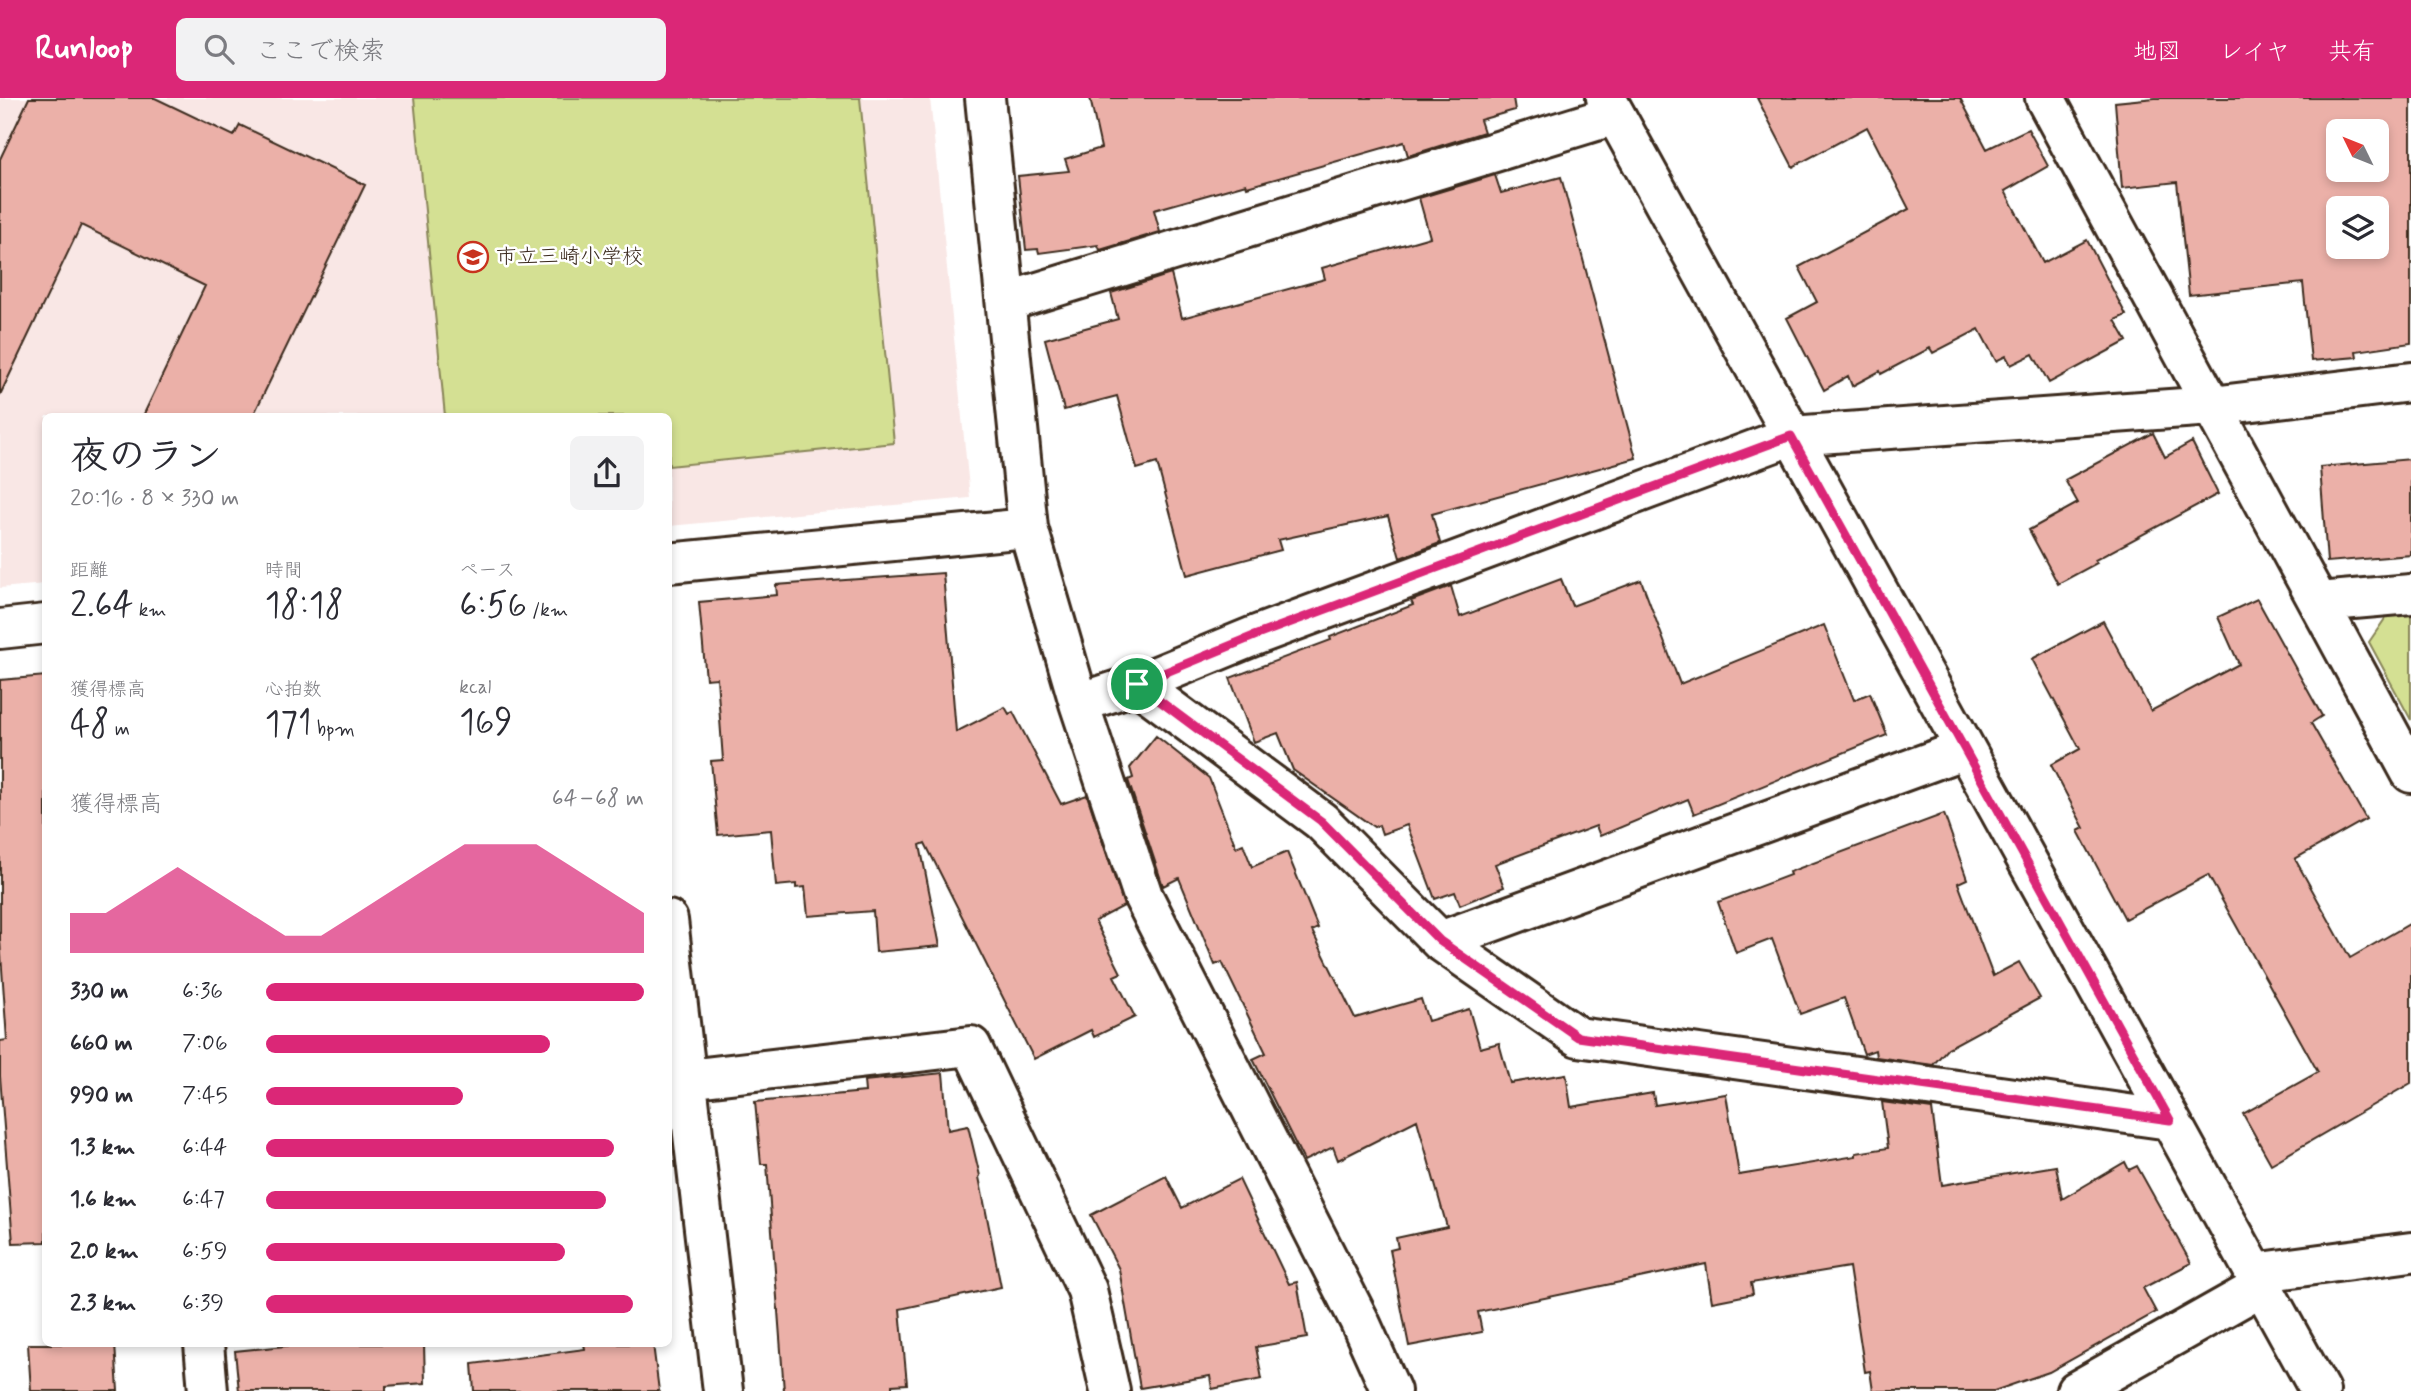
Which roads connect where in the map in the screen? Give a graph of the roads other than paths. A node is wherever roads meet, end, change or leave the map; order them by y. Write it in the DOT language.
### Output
graph roads {
  1 [pos="985,98"];
  2 [pos="2045,98"];
  3 [pos="1610,106"];
  4 [pos="1006,302"];
  5 [pos="2411,382"];
  6 [pos="2212,406"];
  7 [pos="1791,436"];
  8 [pos="1028,528"];
  9 [pos="672,563"];
  10 [pos="2411,594"];
  11 [pos="2319,602"];
  12 [pos="42,624"];
  13 [pos="0,629"];
  14 [pos="1137,684"];
  15 [pos="1079,703"];
  16 [pos="1965,749"];
  17 [pos="2411,773"];
  18 [pos="1440,941"];
  19 [pos="672,953"];
  20 [pos="687,1079"];
  21 [pos="2170,1120"];
  22 [pos="2411,1252"];
  23 [pos="2258,1279"];
  24 [pos="205,1347"];
  25 [pos="208,1391"];
  26 [pos="723,1391"];
  27 [pos="1110,1391"];
  28 [pos="1391,1391"];
  29 [pos="2076,1391"];
  30 [pos="2320,1391"];
  1 -- 4 [label="street"];
  2 -- 6 [label="street"];
  3 -- 4 [label="street"];
  3 -- 7 [label="street"];
  4 -- 8 [label="street"];
  5 -- 6 [label="street"];
  6 -- 7 [label="street"];
  6 -- 11 [label="street"];
  7 -- 14 [label="street"];
  7 -- 16 [label="street"];
  8 -- 9 [label="street"];
  8 -- 15 [label="street"];
  10 -- 11 [label="street"];
  11 -- 17 [label="street"];
  12 -- 13 [label="street"];
  14 -- 15 [label="street"];
  14 -- 18 [label="street"];
  15 -- 28 [label="street"];
  16 -- 18 [label="street"];
  16 -- 21 [label="street"];
  18 -- 21 [label="street"];
  19 -- 20 [label="street"];
  20 -- 26 [label="street"];
  20 -- 27 [label="street"];
  21 -- 23 [label="street"];
  22 -- 23 [label="street"];
  23 -- 29 [label="street"];
  23 -- 30 [label="street"];
  24 -- 25 [label="street"];
}
